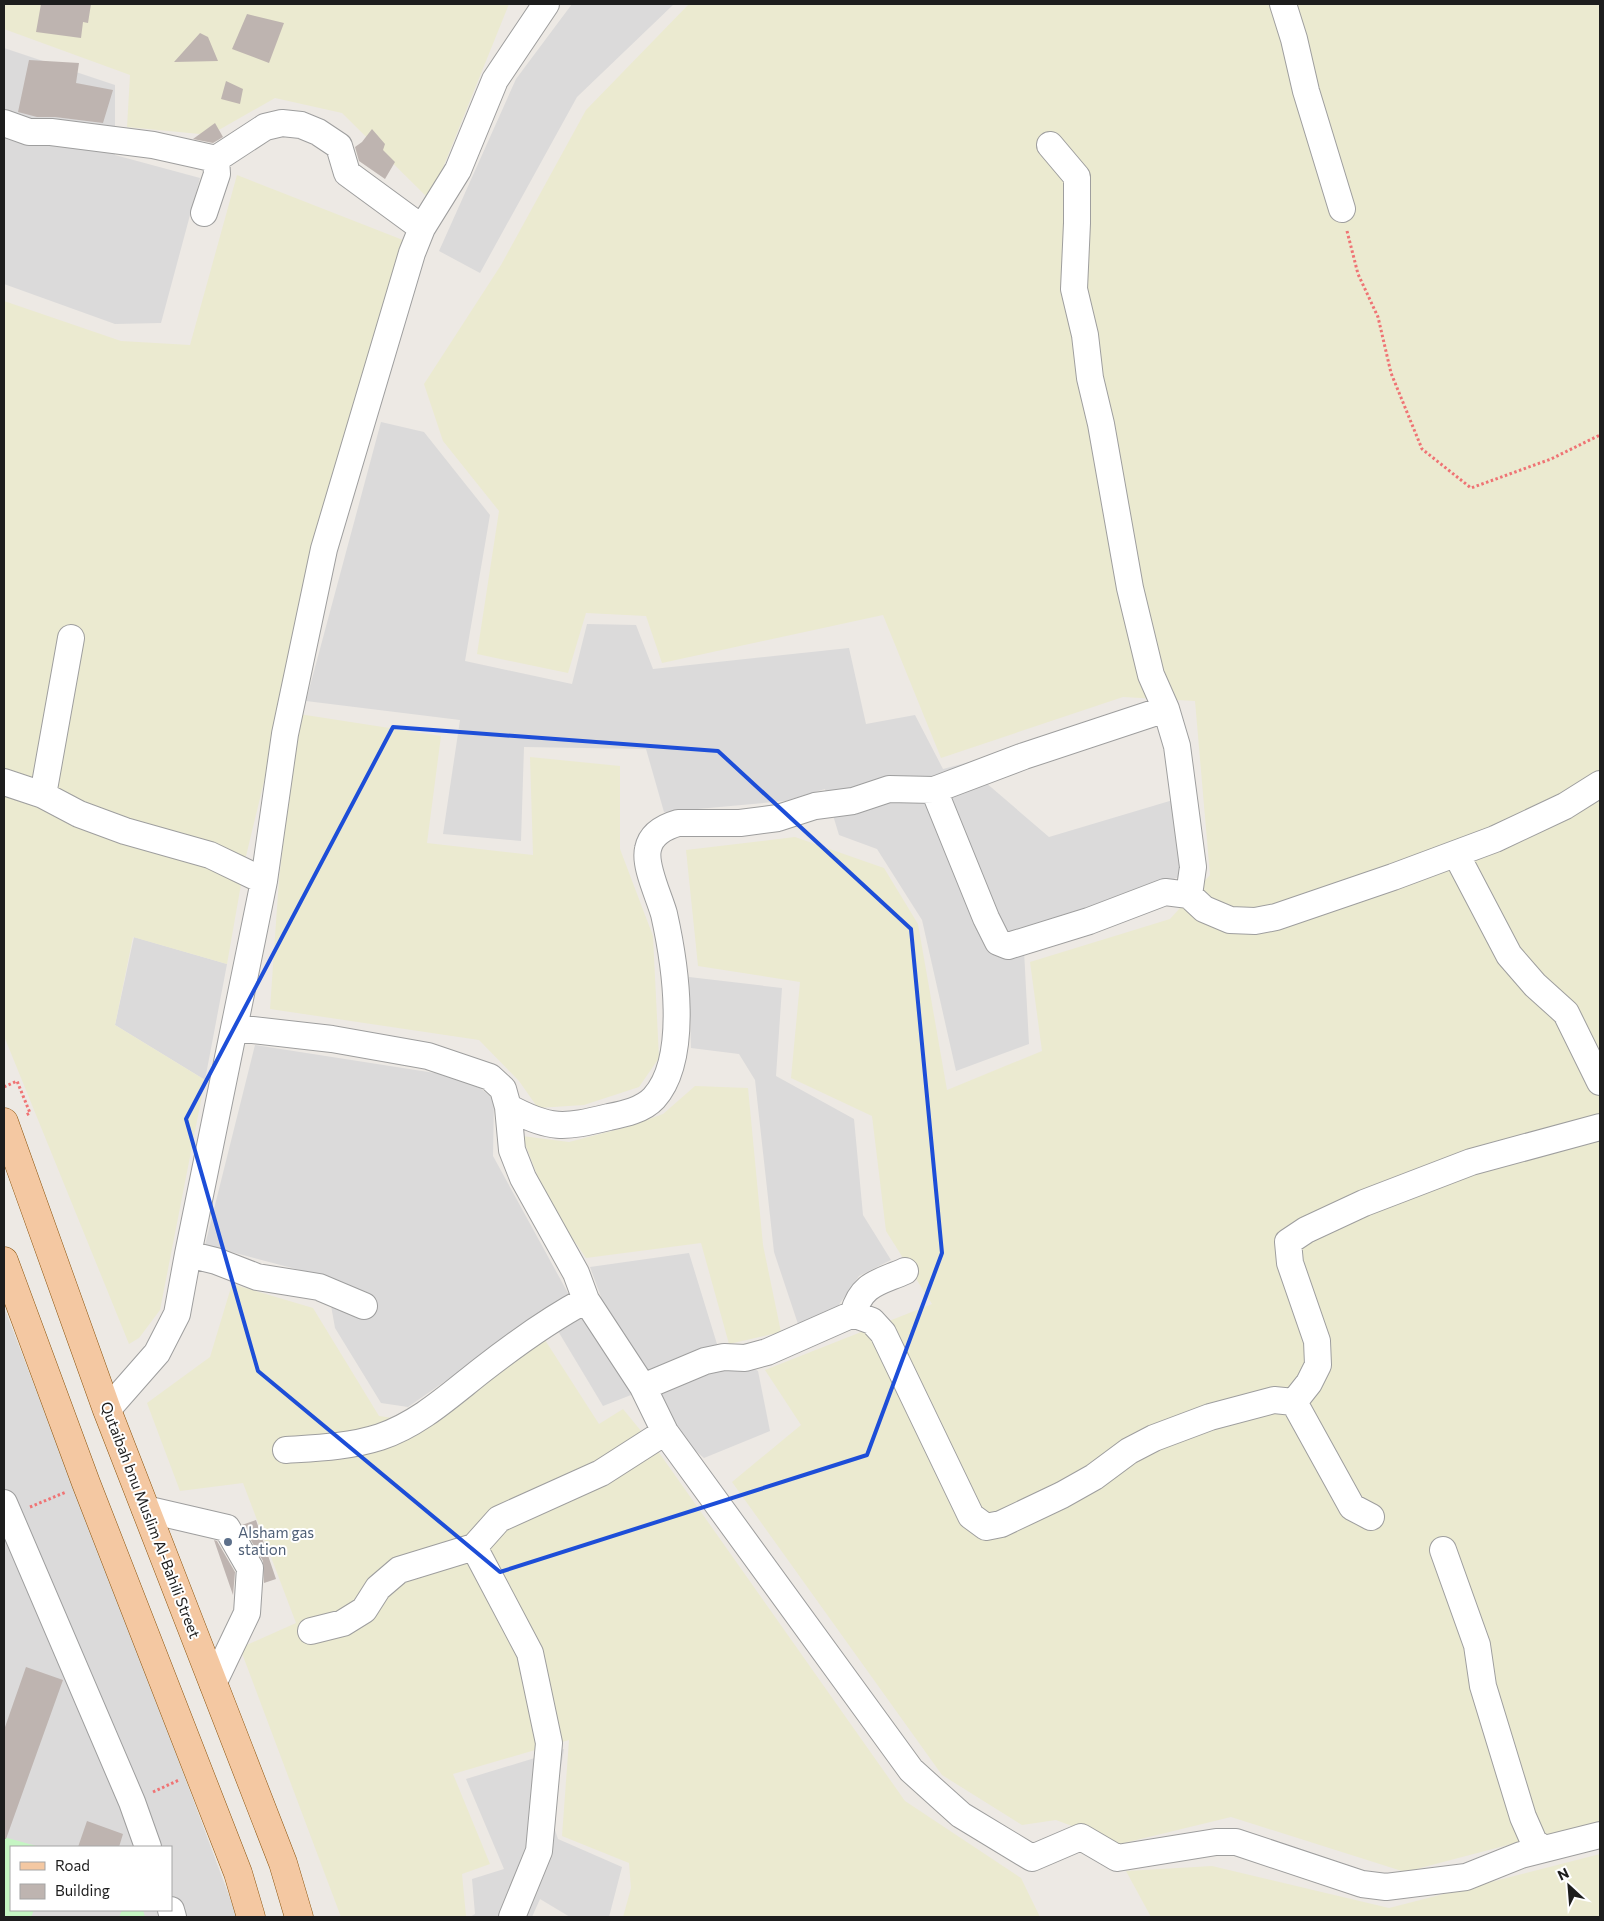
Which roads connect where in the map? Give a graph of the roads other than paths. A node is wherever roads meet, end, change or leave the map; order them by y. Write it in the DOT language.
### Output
graph roads {
  1 [pos="546,4"];
  2 [pos="1283,4"];
  3 [pos="4,123"];
  4 [pos="1050,145"];
  5 [pos="216,159"];
  6 [pos="1342,210"];
  7 [pos="204,213"];
  8 [pos="422,228"];
  9 [pos="71,638"];
  10 [pos="1166,710"];
  11 [pos="4,782"];
  12 [pos="1600,784"];
  13 [pos="934,790"];
  14 [pos="43,795"];
  15 [pos="1456,854"];
  16 [pos="264,881"];
  17 [pos="1189,895"];
  18 [pos="235,1028"];
  19 [pos="1600,1082"];
  20 [pos="508,1107"];
  21 [pos="4,1122"];
  22 [pos="1600,1127"];
  23 [pos="188,1254"];
  24 [pos="4,1261"];
  25 [pos="905,1271"];
  26 [pos="586,1300"];
  27 [pos="364,1306"];
  28 [pos="853,1314"];
  29 [pos="643,1387"];
  30 [pos="1294,1402"];
  31 [pos="106,1410"];
  32 [pos="665,1432"];
  33 [pos="286,1450"];
  34 [pos="145,1509"];
  35 [pos="6,1510"];
  36 [pos="1371,1517"];
  37 [pos="474,1547"];
  38 [pos="1443,1550"];
  39 [pos="311,1631"];
  40 [pos="213,1684"];
  41 [pos="1600,1835"];
  42 [pos="148,1846"];
  43 [pos="1544,1849"];
  44 [pos="252,1917"];
  45 [pos="299,1917"];
  46 [pos="512,1917"];
  1 -- 8 [label="street"];
  2 -- 6 [label="street"];
  3 -- 5 [label="street"];
  4 -- 10 [label="street"];
  5 -- 7 [label="street"];
  5 -- 8 [label="street"];
  8 -- 16 [label="street"];
  9 -- 14 [label="street"];
  10 -- 13 [label="street"];
  10 -- 17 [label="street"];
  11 -- 14 [label="street"];
  12 -- 15 [label="street"];
  13 -- 17 [label="street"];
  13 -- 20 [label="street"];
  14 -- 16 [label="street"];
  15 -- 17 [label="street"];
  15 -- 19 [label="street"];
  16 -- 18 [label="street"];
  18 -- 20 [label="street"];
  18 -- 23 [label="street"];
  20 -- 26 [label="street"];
  21 -- 31 [label="main road, Qutaibah bnu Muslim Al-Bahili Street"];
  22 -- 30 [label="street"];
  23 -- 27 [label="street"];
  23 -- 31 [label="street"];
  24 -- 44 [label="main road"];
  25 -- 28 [label="street"];
  26 -- 29 [label="street"];
  26 -- 33 [label="street"];
  28 -- 29 [label="street"];
  28 -- 30 [label="street"];
  29 -- 32 [label="street"];
  30 -- 36 [label="street"];
  31 -- 34 [label="main road, Qutaibah bnu Muslim Al-Bahili Street"];
  32 -- 37 [label="street"];
  32 -- 43 [label="street"];
  34 -- 40 [label="main road, Qutaibah bnu Muslim Al-Bahili Street"];
  34 -- 40 [label="street"];
  35 -- 42 [label="street"];
  37 -- 39 [label="street"];
  37 -- 46 [label="street"];
  38 -- 43 [label="street"];
  40 -- 45 [label="main road, Qutaibah bnu Muslim Al-Bahili Street"];
  41 -- 43 [label="street"];
}
